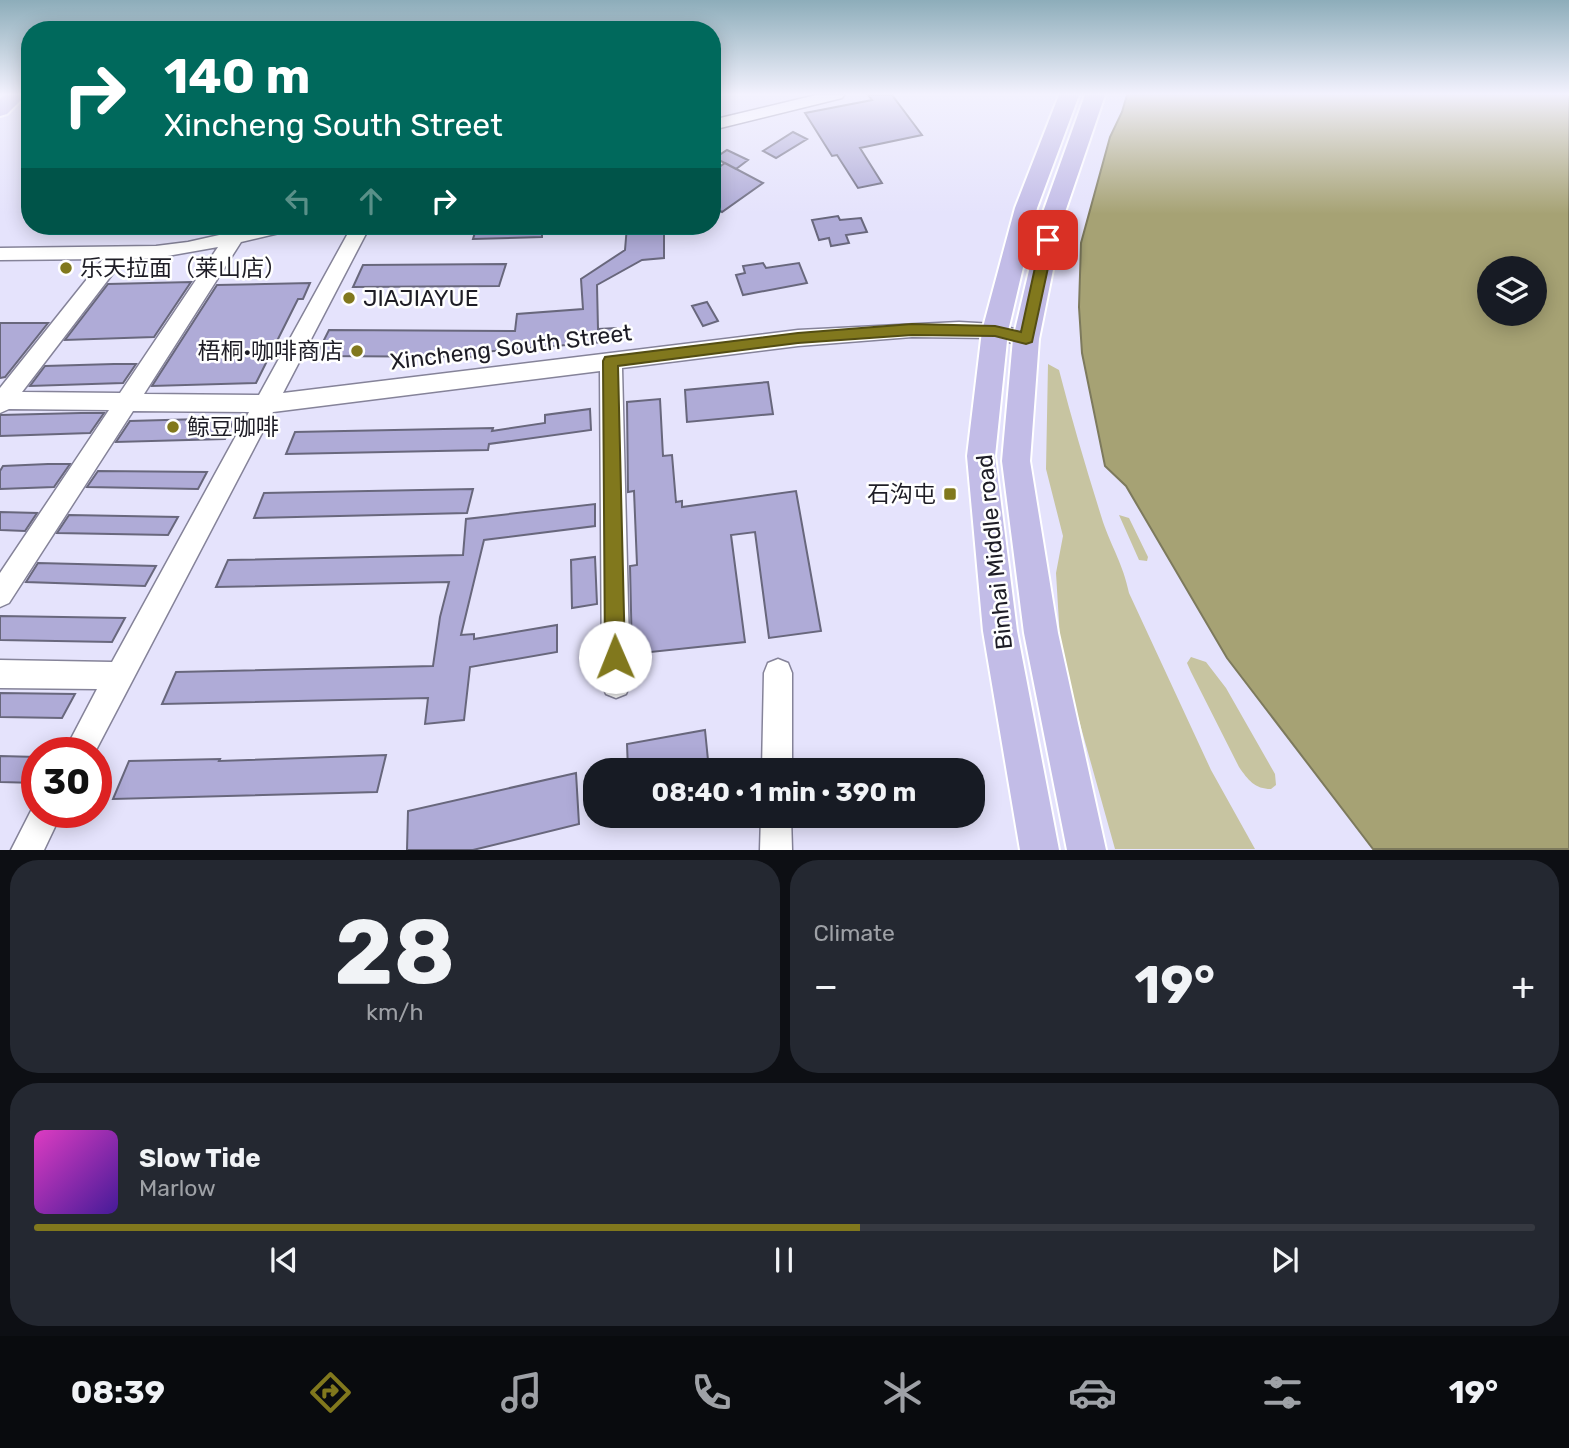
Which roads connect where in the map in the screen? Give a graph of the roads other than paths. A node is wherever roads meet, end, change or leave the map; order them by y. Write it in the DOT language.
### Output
graph roads {
  1 [pos="1054,135"];
  2 [pos="1080,135"];
  3 [pos="247,235"];
  4 [pos="356,235"];
  5 [pos="234,238"];
  6 [pos="0,254"];
  7 [pos="117,254"];
  8 [pos="995,331"];
  9 [pos="1026,339"];
  10 [pos="611,361"];
  11 [pos="1,401"];
  12 [pos="127,402"];
  13 [pos="267,404"];
  14 [pos="0,596"];
  15 [pos="778,673"];
  16 [pos="0,674"];
  17 [pos="120,676"];
  18 [pos="616,684"];
  19 [pos="87,737"];
  20 [pos="777,758"];
  21 [pos="38,828"];
  22 [pos="776,828"];
  23 [pos="27,849"];
  24 [pos="776,849"];
  25 [pos="1040,849"];
  26 [pos="1087,849"];
  1 -- 8 [label="main road, Binhai Middle road"];
  2 -- 9 [label="main road, Binhai Middle road"];
  3 -- 5 [label="street"];
  4 -- 13 [label="street"];
  5 -- 7 [label="street"];
  5 -- 12 [label="street"];
  6 -- 7 [label="street"];
  7 -- 11 [label="street"];
  8 -- 9 [label="street, Xincheng South Street"];
  8 -- 10 [label="street, Xincheng South Street"];
  8 -- 25 [label="main road, Binhai Middle road"];
  9 -- 26 [label="main road, Binhai Middle road"];
  10 -- 13 [label="street, Xincheng South Street"];
  10 -- 18 [label="street"];
  11 -- 12 [label="street, Xincheng South Street"];
  12 -- 13 [label="street, Xincheng South Street"];
  12 -- 14 [label="street"];
  13 -- 17 [label="street"];
  15 -- 20 [label="street"];
  16 -- 17 [label="street"];
  17 -- 19 [label="street"];
  21 -- 23 [label="street"];
  22 -- 24 [label="street"];
}
